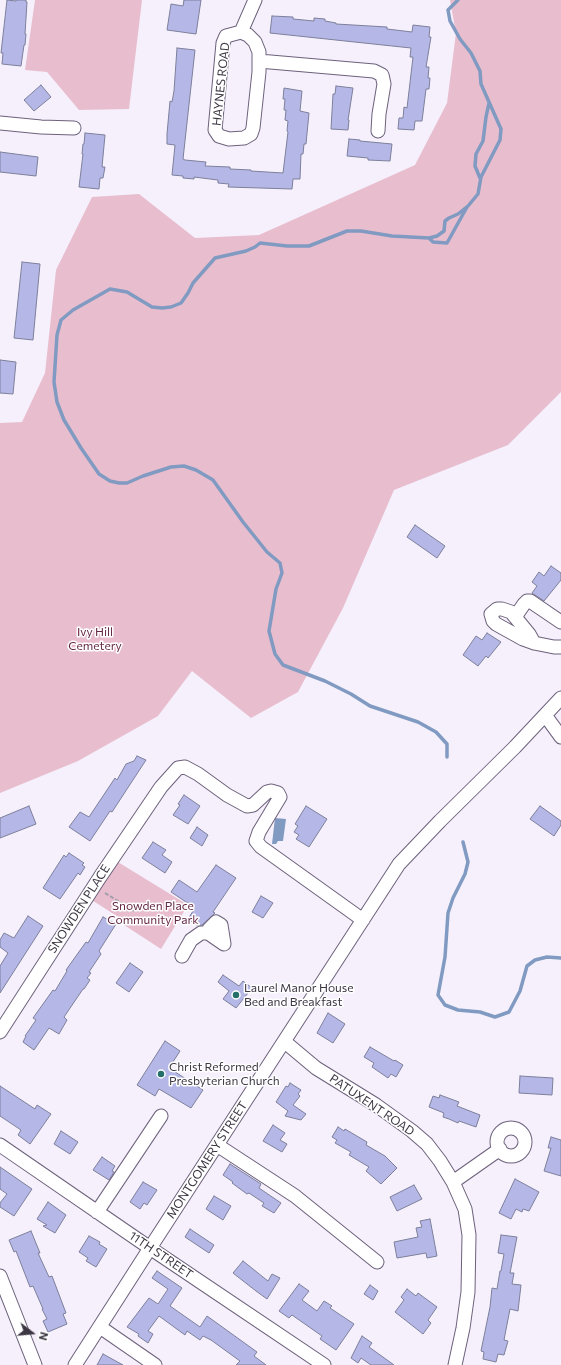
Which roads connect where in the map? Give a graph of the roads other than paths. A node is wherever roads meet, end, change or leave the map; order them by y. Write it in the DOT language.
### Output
graph roads {
  1 [pos="255,0"];
  2 [pos="241,32"];
  3 [pos="259,62"];
  4 [pos="0,123"];
  5 [pos="74,128"];
  6 [pos="378,130"];
  7 [pos="515,616"];
  8 [pos="561,622"];
  9 [pos="534,643"];
  10 [pos="561,647"];
  11 [pos="561,698"];
  12 [pos="546,715"];
  13 [pos="561,737"];
  14 [pos="363,920"];
  15 [pos="208,933"];
  16 [pos="182,956"];
  17 [pos="0,1032"];
  18 [pos="285,1042"];
  19 [pos="161,1116"];
  20 [pos="0,1145"];
  21 [pos="217,1145"];
  22 [pos="500,1149"];
  23 [pos="453,1182"];
  24 [pos="97,1212"];
  25 [pos="150,1248"];
  26 [pos="376,1262"];
  27 [pos="0,1276"];
  28 [pos="100,1327"];
  29 [pos="35,1365"];
  30 [pos="75,1365"];
  31 [pos="155,1365"];
  32 [pos="324,1365"];
  33 [pos="455,1365"];
  1 -- 2 [label="street, HAYNES ROAD"];
  2 -- 3 [label="street, HAYNES ROAD"];
  2 -- 3 [label="street, HAYNES ROAD"];
  3 -- 6 [label="street"];
  4 -- 5 [label="street"];
  7 -- 8 [label="street"];
  7 -- 9 [label="street"];
  7 -- 9 [label="street"];
  9 -- 10 [label="street"];
  11 -- 12 [label="street, MONTGOMERY STREET"];
  12 -- 13 [label="street"];
  12 -- 14 [label="street, MONTGOMERY STREET"];
  14 -- 17 [label="street, SNOWDEN PLACE"];
  14 -- 18 [label="street, MONTGOMERY STREET"];
  15 -- 16 [label="street"];
  18 -- 21 [label="street, MONTGOMERY STREET"];
  18 -- 23 [label="street, PATUXENT ROAD"];
  19 -- 24 [label="street"];
  20 -- 24 [label="street, 11TH STREET"];
  21 -- 25 [label="street, MONTGOMERY STREET"];
  21 -- 26 [label="street"];
  22 -- 23 [label="street"];
  23 -- 33 [label="street, PATUXENT ROAD"];
  24 -- 25 [label="street, 11TH STREET"];
  25 -- 28 [label="street, MONTGOMERY STREET"];
  25 -- 32 [label="street, 11TH STREET"];
  27 -- 29 [label="street"];
  28 -- 30 [label="street, MONTGOMERY STREET"];
  28 -- 31 [label="street"];
}
